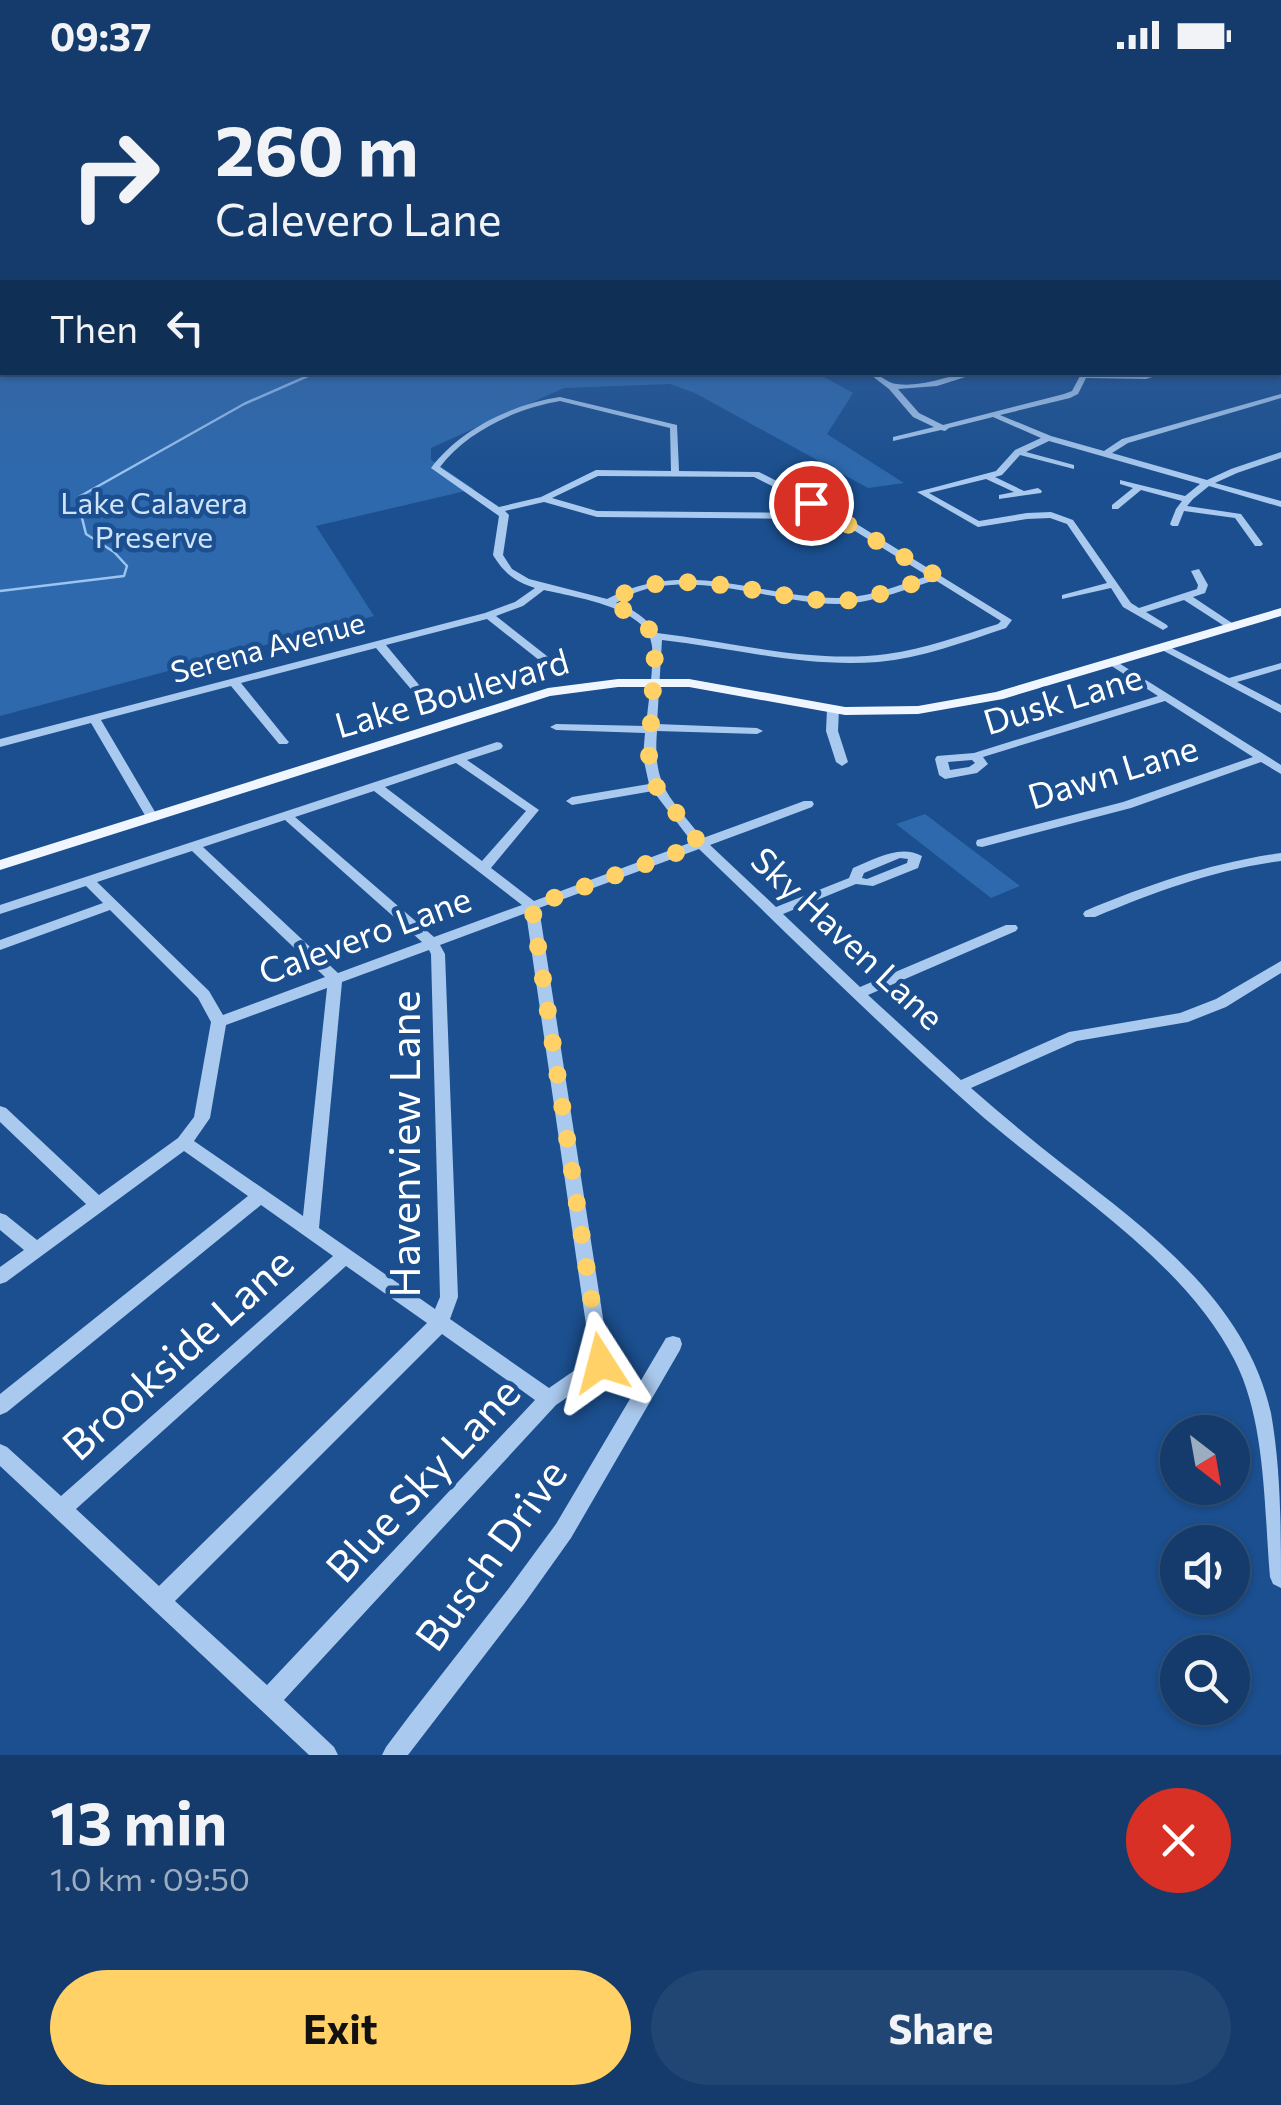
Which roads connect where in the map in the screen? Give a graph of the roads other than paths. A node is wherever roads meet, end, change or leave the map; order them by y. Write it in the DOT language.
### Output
graph roads {
  1 [pos="874,375"];
  2 [pos="968,375"];
  3 [pos="1082,375"];
  4 [pos="1103,375"];
  5 [pos="1154,375"];
  6 [pos="892,387"];
  7 [pos="1281,396"];
  8 [pos="997,416"];
  9 [pos="945,429"];
  10 [pos="1048,438"];
  11 [pos="896,439"];
  12 [pos="1018,452"];
  13 [pos="1105,454"];
  14 [pos="1280,456"];
  15 [pos="1072,467"];
  16 [pos="675,474"];
  17 [pos="988,476"];
  18 [pos="1123,482"];
  19 [pos="1210,484"];
  20 [pos="1139,487"];
  21 [pos="1038,490"];
  22 [pos="1024,494"];
  23 [pos="1002,498"];
  24 [pos="544,499"];
  25 [pos="1184,504"];
  26 [pos="1281,504"];
  27 [pos="1115,507"];
  28 [pos="499,510"];
  29 [pos="831,512"];
  30 [pos="1176,524"];
  31 [pos="1258,544"];
  32 [pos="1196,571"];
  33 [pos="937,576"];
  34 [pos="1112,584"];
  35 [pos="542,587"];
  36 [pos="1066,598"];
  37 [pos="1186,598"];
  38 [pos="610,602"];
  39 [pos="1137,612"];
  40 [pos="1281,612"];
  41 [pos="489,615"];
  42 [pos="1164,627"];
  43 [pos="1232,627"];
  44 [pos="656,636"];
  45 [pos="379,644"];
  46 [pos="1166,648"];
  47 [pos="548,662"];
  48 [pos="1114,663"];
  49 [pos="1281,666"];
  50 [pos="1228,681"];
  51 [pos="656,682"];
  52 [pos="235,683"];
  53 [pos="1166,697"];
  54 [pos="425,699"];
  55 [pos="833,710"];
  56 [pos="1281,710"];
  57 [pos="95,719"];
  58 [pos="556,728"];
  59 [pos="651,728"];
  60 [pos="757,731"];
  61 [pos="283,742"];
  62 [pos="0,743"];
  63 [pos="497,746"];
  64 [pos="975,756"];
  65 [pos="1262,758"];
  66 [pos="458,759"];
  67 [pos="842,762"];
  68 [pos="1281,770"];
  69 [pos="376,786"];
  70 [pos="656,786"];
  71 [pos="572,802"];
  72 [pos="808,804"];
  73 [pos="286,815"];
  74 [pos="152,817"];
  75 [pos="982,843"];
  76 [pos="700,844"];
  77 [pos="194,846"];
  78 [pos="915,856"];
  79 [pos="1281,857"];
  80 [pos="0,865"];
  81 [pos="483,869"];
  82 [pos="88,881"];
  83 [pos="112,905"];
  84 [pos="532,906"];
  85 [pos="0,910"];
  86 [pos="774,912"];
  87 [pos="1090,914"];
  88 [pos="1011,928"];
  89 [pos="432,942"];
  90 [pos="0,946"];
  91 [pos="1281,966"];
  92 [pos="335,978"];
  93 [pos="860,993"];
  94 [pos="219,1022"];
  95 [pos="961,1086"];
  96 [pos="0,1112"];
  97 [pos="184,1142"];
  98 [pos="260,1196"];
  99 [pos="98,1205"];
  100 [pos="0,1220"];
  101 [pos="310,1231"];
  102 [pos="37,1250"];
  103 [pos="345,1256"];
  104 [pos="0,1277"];
  105 [pos="439,1324"];
  106 [pos="673,1344"];
  107 [pos="550,1399"];
  108 [pos="0,1406"];
  109 [pos="0,1453"];
  110 [pos="61,1509"];
  111 [pos="1281,1577"];
  112 [pos="159,1602"];
  113 [pos="268,1700"];
  114 [pos="326,1755"];
  115 [pos="394,1755"];
  1 -- 6 [label="street"];
  2 -- 6 [label="street"];
  3 -- 8 [label="street"];
  4 -- 5 [label="street"];
  6 -- 9 [label="street"];
  7 -- 13 [label="street"];
  8 -- 9 [label="street"];
  8 -- 10 [label="street"];
  9 -- 11 [label="street"];
  10 -- 12 [label="street"];
  10 -- 13 [label="street"];
  12 -- 15 [label="street"];
  12 -- 17 [label="street"];
  13 -- 19 [label="street"];
  14 -- 19 [label="street"];
  16 -- 24 [label="street"];
  16 -- 28 [label="street"];
  16 -- 29 [label="street"];
  17 -- 22 [label="street"];
  17 -- 34 [label="street"];
  18 -- 20 [label="street"];
  19 -- 25 [label="street"];
  19 -- 26 [label="street"];
  20 -- 25 [label="street"];
  20 -- 27 [label="street"];
  21 -- 22 [label="street"];
  22 -- 23 [label="street"];
  24 -- 28 [label="street"];
  24 -- 29 [label="street"];
  25 -- 30 [label="street"];
  25 -- 31 [label="street"];
  28 -- 35 [label="street"];
  29 -- 33 [label="street"];
  32 -- 37 [label="street"];
  33 -- 38 [label="street"];
  33 -- 44 [label="street"];
  34 -- 36 [label="street"];
  34 -- 39 [label="street"];
  35 -- 38 [label="street"];
  35 -- 41 [label="street, Serena Avenue"];
  37 -- 39 [label="street"];
  37 -- 43 [label="street"];
  38 -- 44 [label="street"];
  39 -- 42 [label="street"];
  40 -- 43 [label="main road, Lake Boulevard"];
  41 -- 45 [label="street, Serena Avenue"];
  41 -- 47 [label="street"];
  43 -- 46 [label="main road, Lake Boulevard"];
  44 -- 51 [label="street"];
  45 -- 52 [label="street, Serena Avenue"];
  45 -- 54 [label="street"];
  46 -- 48 [label="main road, Lake Boulevard"];
  46 -- 50 [label="street"];
  48 -- 53 [label="street"];
  48 -- 55 [label="main road, Lake Boulevard"];
  49 -- 50 [label="street"];
  50 -- 56 [label="street"];
  51 -- 55 [label="main road, Lake Boulevard"];
  51 -- 59 [label="street"];
  51 -- 74 [label="main road, Lake Boulevard"];
  52 -- 57 [label="street, Serena Avenue"];
  52 -- 61 [label="street"];
  53 -- 64 [label="street, Dusk Lane"];
  53 -- 65 [label="street"];
  55 -- 67 [label="street"];
  57 -- 62 [label="street, Serena Avenue"];
  57 -- 74 [label="street"];
  58 -- 59 [label="street"];
  59 -- 60 [label="street"];
  59 -- 70 [label="street"];
  63 -- 66 [label="street"];
  65 -- 68 [label="street"];
  65 -- 75 [label="street, Dawn Lane"];
  66 -- 69 [label="street"];
  66 -- 81 [label="street"];
  69 -- 73 [label="street"];
  69 -- 81 [label="street"];
  70 -- 71 [label="street"];
  70 -- 76 [label="street, Sky Haven Lane"];
  72 -- 76 [label="street, Calevero Lane"];
  73 -- 77 [label="street"];
  73 -- 89 [label="street, Havenview Lane"];
  74 -- 80 [label="main road, Lake Boulevard"];
  76 -- 84 [label="street, Calevero Lane"];
  76 -- 86 [label="street, Sky Haven Lane"];
  77 -- 82 [label="street"];
  77 -- 92 [label="street"];
  78 -- 86 [label="street"];
  79 -- 87 [label="street"];
  81 -- 84 [label="street"];
  82 -- 83 [label="street"];
  82 -- 85 [label="street"];
  83 -- 90 [label="street"];
  83 -- 94 [label="street"];
  84 -- 89 [label="street, Calevero Lane"];
  84 -- 107 [label="street, Blue Sky Lane"];
  86 -- 93 [label="street, Sky Haven Lane"];
  88 -- 93 [label="street"];
  89 -- 92 [label="street, Calevero Lane"];
  89 -- 105 [label="street, Havenview Lane"];
  91 -- 95 [label="street"];
  92 -- 94 [label="street, Calevero Lane"];
  92 -- 101 [label="street, Brookside Lane"];
  93 -- 95 [label="street, Sky Haven Lane"];
  94 -- 97 [label="street"];
  95 -- 111 [label="street, Sky Haven Lane"];
  96 -- 99 [label="street"];
  97 -- 98 [label="street"];
  97 -- 99 [label="street"];
  98 -- 101 [label="street"];
  98 -- 108 [label="street"];
  99 -- 102 [label="street"];
  100 -- 102 [label="street"];
  101 -- 103 [label="street"];
  102 -- 104 [label="street"];
  103 -- 105 [label="street"];
  103 -- 110 [label="street, Brookside Lane"];
  105 -- 107 [label="street"];
  105 -- 112 [label="street, Havenview Lane"];
  106 -- 115 [label="street, Busch Drive"];
  107 -- 113 [label="street, Blue Sky Lane"];
  109 -- 110 [label="street"];
  110 -- 112 [label="street"];
  112 -- 113 [label="street"];
  113 -- 114 [label="street"];
}
